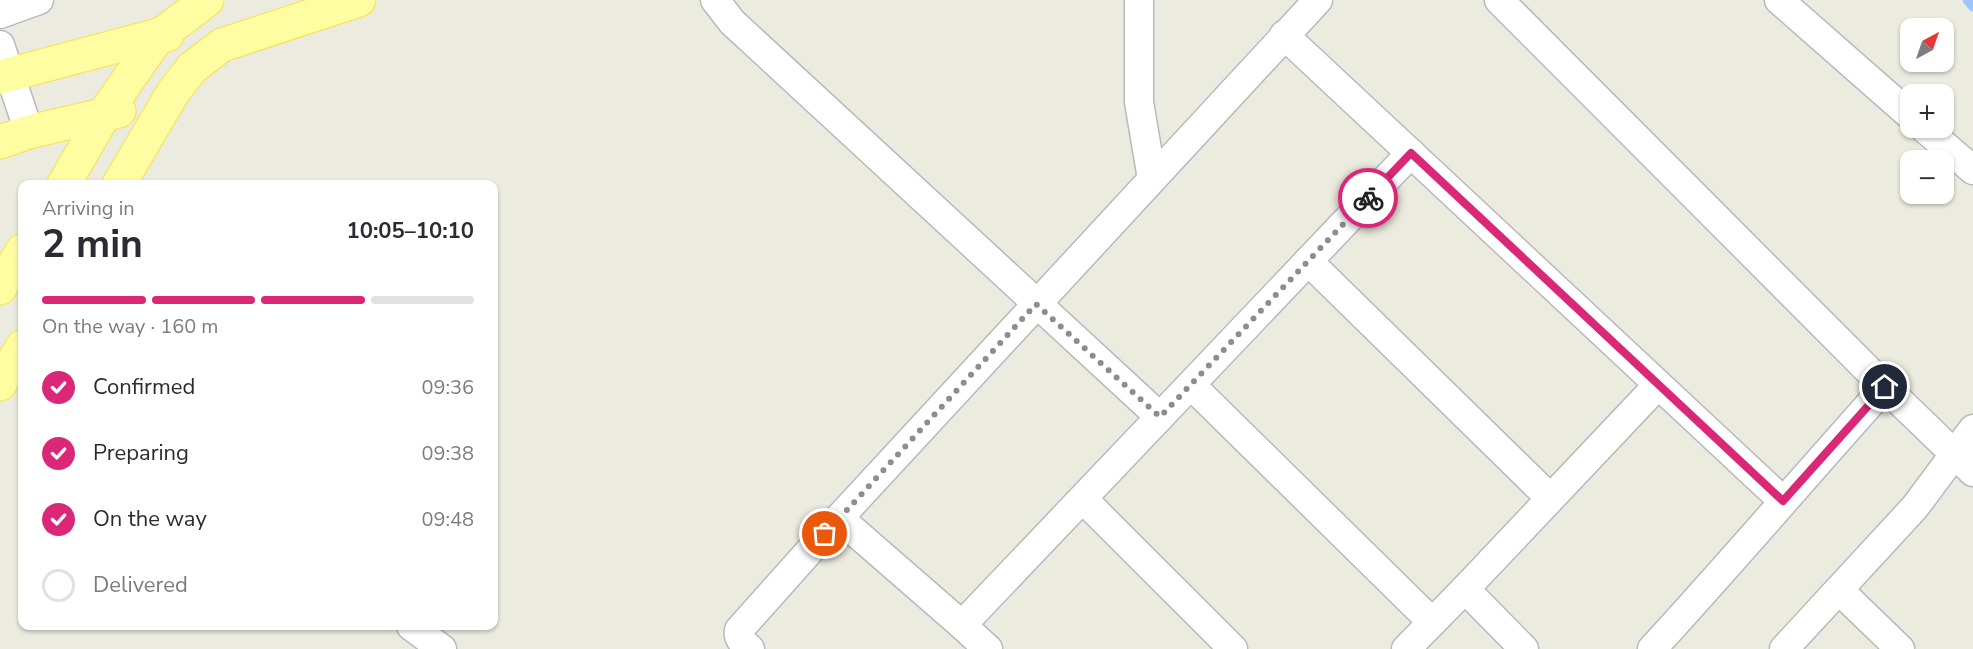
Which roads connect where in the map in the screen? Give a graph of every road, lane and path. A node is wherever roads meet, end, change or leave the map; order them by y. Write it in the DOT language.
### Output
graph roads {
  1 [pos="39,0"];
  2 [pos="207,0"];
  3 [pos="359,0"];
  4 [pos="715,0"];
  5 [pos="1139,0"];
  6 [pos="1318,0"];
  7 [pos="1499,0"];
  8 [pos="1779,0"];
  9 [pos="0,14"];
  10 [pos="162,34"];
  11 [pos="1284,36"];
  12 [pos="222,45"];
  13 [pos="3,65"];
  14 [pos="165,105"];
  15 [pos="1900,106"];
  16 [pos="105,113"];
  17 [pos="14,137"];
  18 [pos="1936,138"];
  19 [pos="1411,153"];
  20 [pos="1973,170"];
  21 [pos="1152,179"];
  22 [pos="66,180"];
  23 [pos="121,180"];
  24 [pos="18,258"];
  25 [pos="1308,261"];
  26 [pos="0,288"];
  27 [pos="1036,304"];
  28 [pos="18,354"];
  29 [pos="0,384"];
  30 [pos="1191,385"];
  31 [pos="1658,385"];
  32 [pos="1885,387"];
  33 [pos="1160,417"];
  34 [pos="1973,429"];
  35 [pos="1964,463"];
  36 [pos="1550,498"];
  37 [pos="1083,499"];
  38 [pos="1783,501"];
  39 [pos="839,518"];
  40 [pos="1466,589"];
  41 [pos="1839,590"];
  42 [pos="1432,622"];
  43 [pos="962,625"];
  44 [pos="416,630"];
  45 [pos="737,643"];
  46 [pos="442,649"];
  47 [pos="988,649"];
  48 [pos="1233,649"];
  49 [pos="1406,649"];
  50 [pos="1524,649"];
  51 [pos="1652,649"];
  52 [pos="1784,649"];
  53 [pos="1900,649"];
  1 -- 9 [label="street"];
  2 -- 10 [label="main road"];
  3 -- 12 [label="main road"];
  4 -- 27 [label="street"];
  5 -- 21 [label="street"];
  6 -- 11 [label="street"];
  7 -- 32 [label="street"];
  8 -- 15 [label="street"];
  10 -- 12 [label="main road"];
  10 -- 13 [label="main road"];
  10 -- 16 [label="main road"];
  11 -- 19 [label="street"];
  11 -- 21 [label="street"];
  12 -- 14 [label="main road"];
  13 -- 17 [label="street"];
  14 -- 16 [label="main road"];
  14 -- 23 [label="main road"];
  16 -- 17 [label="main road"];
  16 -- 22 [label="main road"];
  18 -- 20 [label="street"];
  19 -- 25 [label="street"];
  19 -- 31 [label="street"];
  21 -- 27 [label="street"];
  24 -- 26 [label="main road"];
  25 -- 30 [label="street"];
  25 -- 36 [label="street"];
  27 -- 33 [label="street"];
  27 -- 39 [label="street"];
  28 -- 29 [label="main road"];
  30 -- 33 [label="street"];
  30 -- 42 [label="street"];
  31 -- 36 [label="street"];
  31 -- 38 [label="street"];
  32 -- 35 [label="street"];
  32 -- 38 [label="street"];
  33 -- 37 [label="street"];
  34 -- 35 [label="street"];
  35 -- 41 [label="street"];
  36 -- 40 [label="street"];
  37 -- 43 [label="street"];
  37 -- 48 [label="street"];
  38 -- 51 [label="street"];
  39 -- 43 [label="street"];
  39 -- 45 [label="street"];
  40 -- 42 [label="street"];
  40 -- 50 [label="street"];
  41 -- 52 [label="street"];
  41 -- 53 [label="street"];
  42 -- 49 [label="street"];
  43 -- 47 [label="street"];
  44 -- 46 [label="street"];
}
